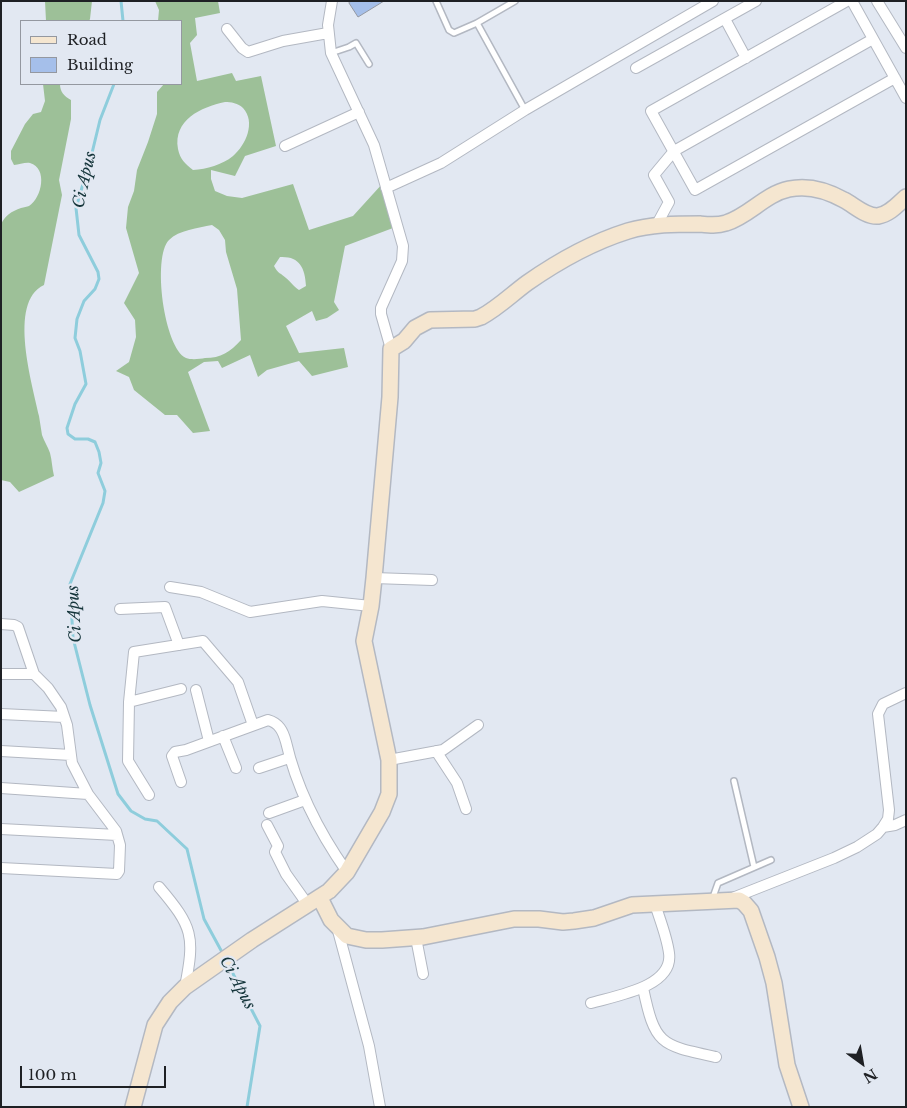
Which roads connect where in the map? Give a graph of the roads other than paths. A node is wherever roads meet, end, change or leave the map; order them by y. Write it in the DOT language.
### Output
graph roads {
  1 [pos="332,1"];
  2 [pos="436,1"];
  3 [pos="515,1"];
  4 [pos="713,1"];
  5 [pos="756,1"];
  6 [pos="847,1"];
  7 [pos="852,1"];
  8 [pos="877,1"];
  9 [pos="725,19"];
  10 [pos="477,23"];
  11 [pos="227,29"];
  12 [pos="328,33"];
  13 [pos="873,39"];
  14 [pos="906,48"];
  15 [pos="331,53"];
  16 [pos="746,58"];
  17 [pos="369,64"];
  18 [pos="636,68"];
  19 [pos="895,78"];
  20 [pos="906,98"];
  21 [pos="525,110"];
  22 [pos="360,112"];
  23 [pos="286,146"];
  24 [pos="674,151"];
  25 [pos="386,188"];
  26 [pos="906,197"];
  27 [pos="656,226"];
  28 [pos="391,349"];
  29 [pos="374,578"];
  30 [pos="432,580"];
  31 [pos="170,587"];
  32 [pos="371,606"];
  33 [pos="120,609"];
  34 [pos="1,624"];
  35 [pos="179,645"];
  36 [pos="1,674"];
  37 [pos="34,674"];
  38 [pos="181,689"];
  39 [pos="196,690"];
  40 [pos="906,692"];
  41 [pos="129,702"];
  42 [pos="1,714"];
  43 [pos="64,717"];
  44 [pos="253,725"];
  45 [pos="478,725"];
  46 [pos="223,736"];
  47 [pos="209,741"];
  48 [pos="1,751"];
  49 [pos="436,751"];
  50 [pos="71,754"];
  51 [pos="289,758"];
  52 [pos="388,760"];
  53 [pos="236,768"];
  54 [pos="259,768"];
  55 [pos="734,781"];
  56 [pos="181,782"];
  57 [pos="1,788"];
  58 [pos="88,794"];
  59 [pos="149,795"];
  60 [pos="305,800"];
  61 [pos="466,809"];
  62 [pos="269,813"];
  63 [pos="906,820"];
  64 [pos="267,825"];
  65 [pos="883,827"];
  66 [pos="1,829"];
  67 [pos="117,835"];
  68 [pos="771,860"];
  69 [pos="754,867"];
  70 [pos="1,868"];
  71 [pos="347,872"];
  72 [pos="159,887"];
  73 [pos="728,900"];
  74 [pos="314,901"];
  75 [pos="712,901"];
  76 [pos="655,904"];
  77 [pos="337,926"];
  78 [pos="416,938"];
  79 [pos="423,974"];
  80 [pos="186,987"];
  81 [pos="643,988"];
  82 [pos="591,1003"];
  83 [pos="716,1057"];
  84 [pos="133,1107"];
  85 [pos="380,1107"];
  86 [pos="801,1107"];
  1 -- 12 [label="street"];
  2 -- 10 [label="lane"];
  3 -- 10 [label="lane"];
  4 -- 21 [label="street"];
  5 -- 9 [label="street"];
  6 -- 16 [label="street"];
  7 -- 13 [label="street"];
  8 -- 14 [label="street"];
  9 -- 16 [label="street"];
  9 -- 18 [label="street"];
  10 -- 21 [label="lane"];
  11 -- 12 [label="street"];
  12 -- 15 [label="street"];
  13 -- 19 [label="street"];
  13 -- 24 [label="street"];
  15 -- 17 [label="lane"];
  15 -- 22 [label="street"];
  16 -- 24 [label="street"];
  19 -- 20 [label="street"];
  19 -- 24 [label="street"];
  21 -- 25 [label="street"];
  22 -- 23 [label="street"];
  22 -- 25 [label="street"];
  24 -- 27 [label="street"];
  25 -- 28 [label="street"];
  26 -- 27 [label="main road"];
  27 -- 28 [label="main road"];
  28 -- 29 [label="main road"];
  29 -- 30 [label="street"];
  29 -- 32 [label="main road"];
  31 -- 32 [label="street"];
  32 -- 52 [label="main road"];
  33 -- 35 [label="street"];
  34 -- 37 [label="street"];
  35 -- 41 [label="street"];
  35 -- 44 [label="street"];
  36 -- 37 [label="street"];
  37 -- 43 [label="street"];
  38 -- 41 [label="street"];
  39 -- 47 [label="street"];
  40 -- 65 [label="street"];
  41 -- 59 [label="street"];
  42 -- 43 [label="street"];
  43 -- 50 [label="street"];
  44 -- 46 [label="street"];
  44 -- 51 [label="street"];
  45 -- 49 [label="street"];
  46 -- 47 [label="street"];
  46 -- 53 [label="street"];
  47 -- 56 [label="street"];
  48 -- 50 [label="street"];
  49 -- 52 [label="street"];
  49 -- 61 [label="street"];
  50 -- 58 [label="street"];
  51 -- 54 [label="street"];
  51 -- 60 [label="street"];
  52 -- 71 [label="main road"];
  55 -- 69 [label="lane"];
  57 -- 58 [label="street"];
  58 -- 67 [label="street"];
  60 -- 62 [label="street"];
  60 -- 71 [label="street"];
  63 -- 65 [label="street"];
  64 -- 74 [label="street"];
  65 -- 73 [label="street"];
  66 -- 67 [label="street"];
  67 -- 70 [label="street"];
  68 -- 69 [label="lane"];
  69 -- 75 [label="lane"];
  71 -- 74 [label="main road"];
  72 -- 80 [label="street"];
  73 -- 75 [label="main road"];
  73 -- 86 [label="main road"];
  74 -- 77 [label="main road"];
  74 -- 80 [label="main road"];
  75 -- 76 [label="main road"];
  76 -- 78 [label="main road"];
  76 -- 81 [label="street"];
  77 -- 78 [label="main road"];
  77 -- 85 [label="street"];
  78 -- 79 [label="street"];
  80 -- 84 [label="main road"];
  81 -- 82 [label="street"];
  81 -- 83 [label="street"];
}
